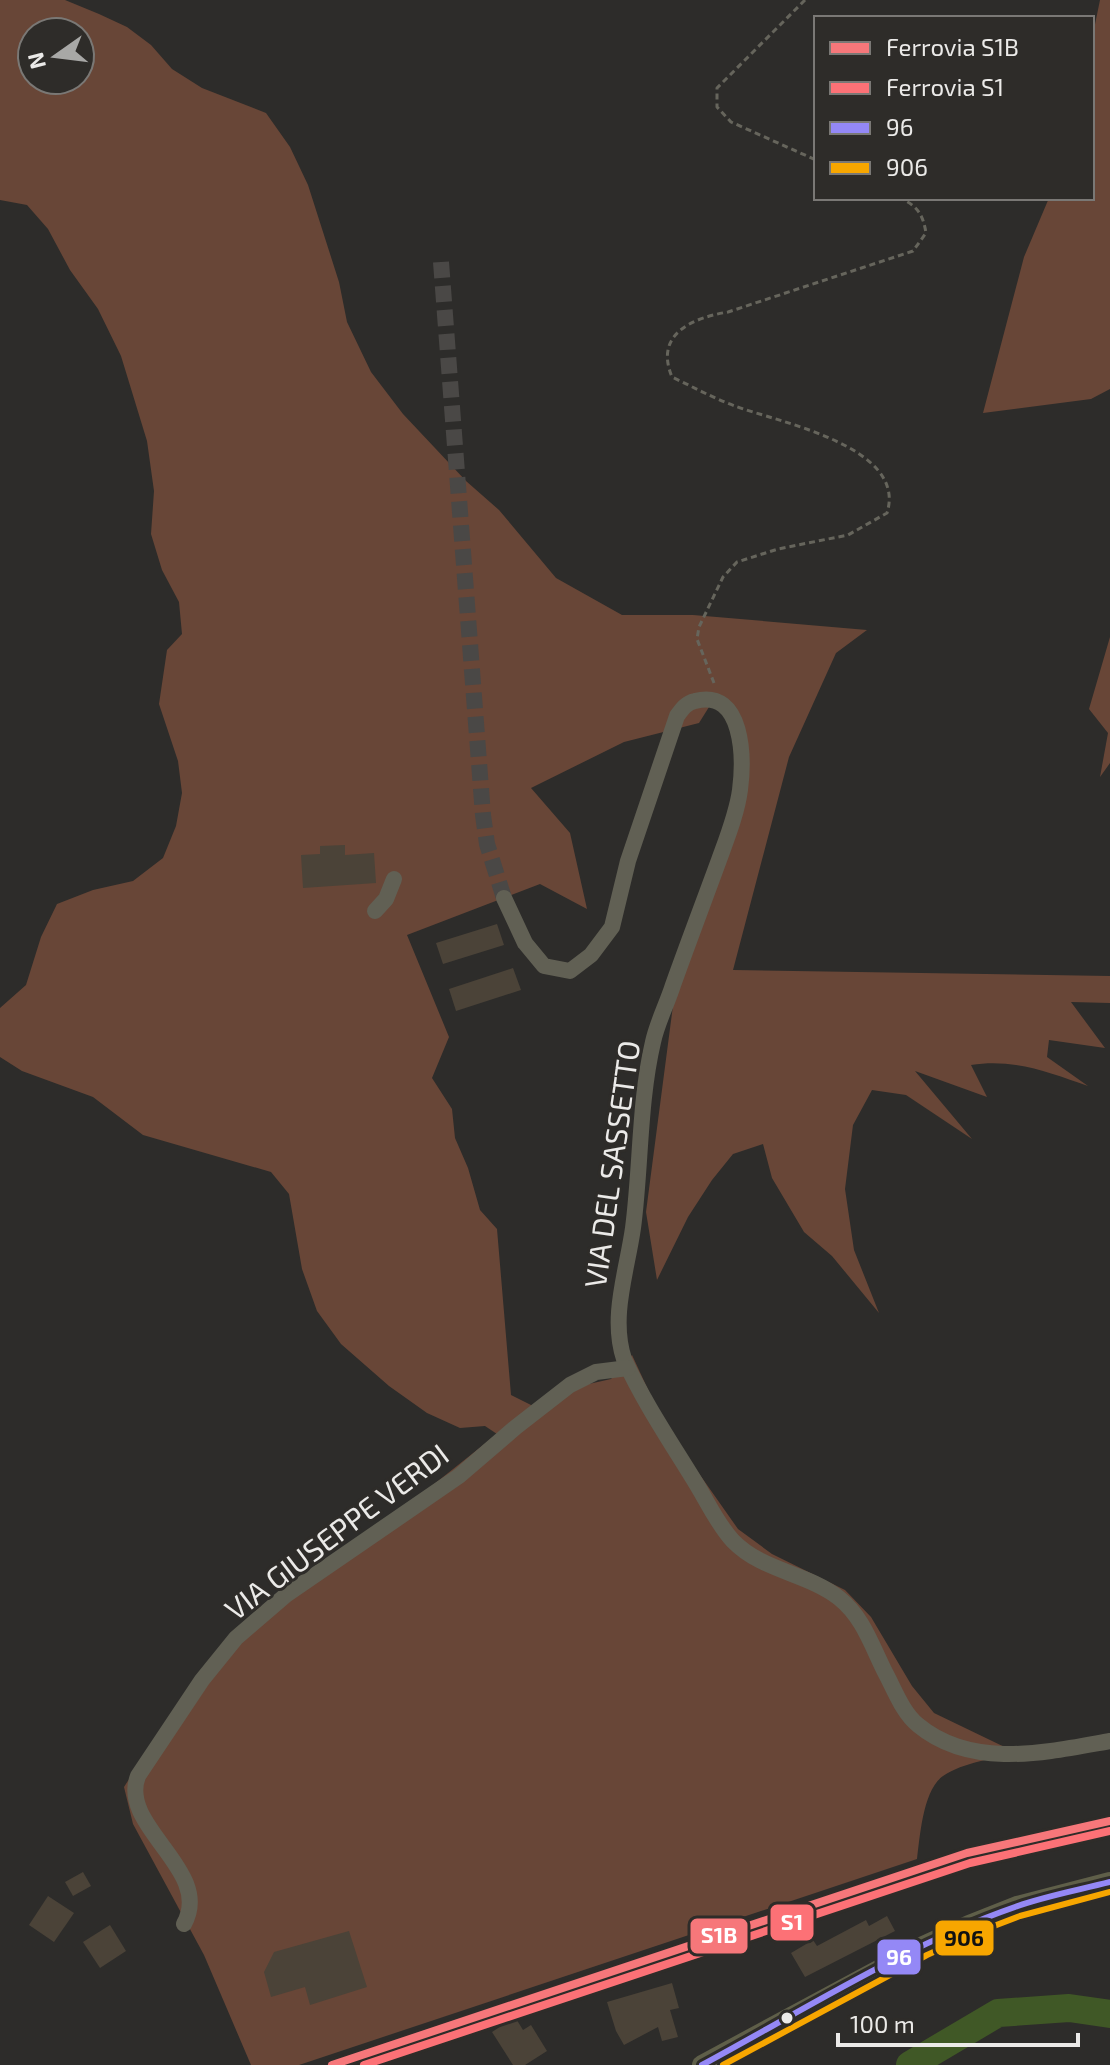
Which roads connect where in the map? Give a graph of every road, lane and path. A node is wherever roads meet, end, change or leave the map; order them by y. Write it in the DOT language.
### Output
graph roads {
  1 [pos="805,0"];
  2 [pos="814,159"];
  3 [pos="903,200"];
  4 [pos="715,699"];
  5 [pos="394,879"];
  6 [pos="504,898"];
  7 [pos="375,911"];
  8 [pos="628,1368"];
  9 [pos="1110,1741"];
  10 [pos="1110,1882"];
  11 [pos="184,1924"];
  12 [pos="702,2065"];
  1 -- 2 [label="path"];
  3 -- 4 [label="path"];
  4 -- 6 [label="lane"];
  4 -- 8 [label="lane, VIA DEL SASSETTO"];
  5 -- 7 [label="lane"];
  8 -- 9 [label="lane, VIA DEL SASSETTO"];
  8 -- 11 [label="lane, VIA GIUSEPPE VERDI"];
  10 -- 12 [label="main road"];
}
